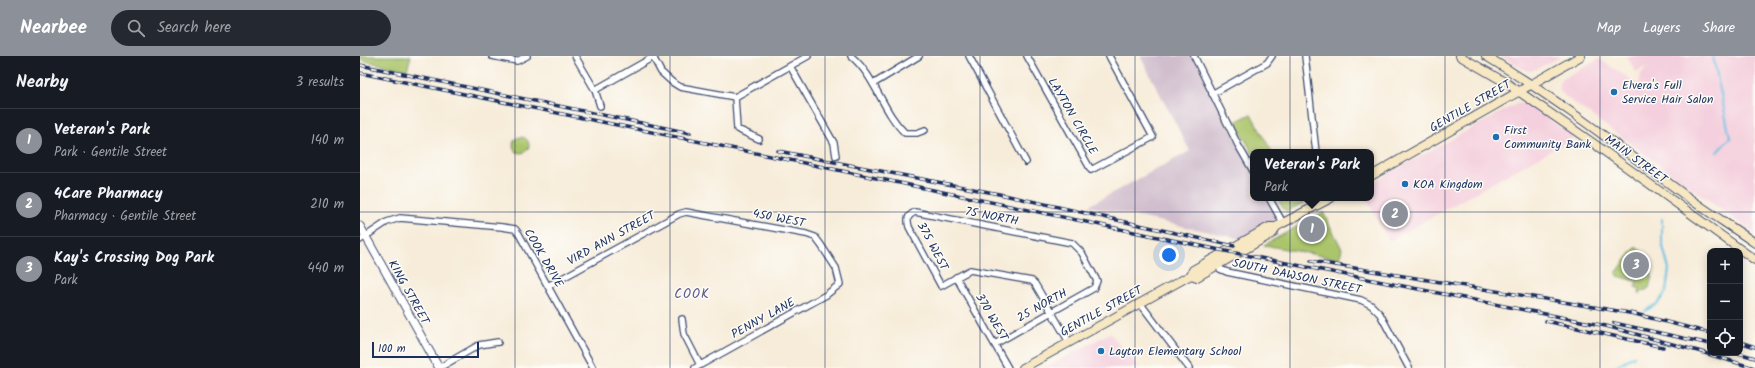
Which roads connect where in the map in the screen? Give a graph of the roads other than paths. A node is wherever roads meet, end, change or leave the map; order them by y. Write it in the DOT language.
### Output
graph roads {
  1 [pos="492,56"];
  2 [pos="527,56"];
  3 [pos="575,56"];
  4 [pos="654,56"];
  5 [pos="808,56"];
  6 [pos="851,56"];
  7 [pos="919,56"];
  8 [pos="968,56"];
  9 [pos="1027,56"];
  10 [pos="1109,56"];
  11 [pos="1194,56"];
  12 [pos="1272,56"];
  13 [pos="1305,56"];
  14 [pos="1460,56"];
  15 [pos="1486,56"];
  16 [pos="1581,56"];
  17 [pos="790,66"];
  18 [pos="874,84"];
  19 [pos="1532,84"];
  20 [pos="595,90"];
  21 [pos="1519,92"];
  22 [pos="1212,94"];
  23 [pos="735,97"];
  24 [pos="600,106"];
  25 [pos="925,130"];
  26 [pos="759,139"];
  27 [pos="1316,149"];
  28 [pos="836,156"];
  29 [pos="1026,162"];
  30 [pos="1250,166"];
  31 [pos="1374,174"];
  32 [pos="1270,201"];
  33 [pos="1322,201"];
  34 [pos="686,212"];
  35 [pos="909,216"];
  36 [pos="1279,225"];
  37 [pos="360,226"];
  38 [pos="363,237"];
  39 [pos="1755,243"];
  40 [pos="1755,260"];
  41 [pos="1218,266"];
  42 [pos="1191,275"];
  43 [pos="956,277"];
  44 [pos="1097,283"];
  45 [pos="840,284"];
  46 [pos="548,286"];
  47 [pos="1140,303"];
  48 [pos="1052,311"];
  49 [pos="682,319"];
  50 [pos="498,342"];
  51 [pos="1069,342"];
  52 [pos="995,344"];
  53 [pos="698,367"];
  54 [pos="439,368"];
  55 [pos="593,368"];
  56 [pos="1008,368"];
  57 [pos="1023,368"];
  58 [pos="1190,368"];
  59 [pos="1409,368"];
  1 -- 2 [label="street"];
  3 -- 20 [label="street"];
  4 -- 20 [label="street"];
  4 -- 23 [label="street"];
  5 -- 17 [label="street"];
  6 -- 18 [label="street"];
  7 -- 18 [label="street"];
  8 -- 29 [label="street"];
  9 -- 10 [label="street, LAYTON CIRCLE"];
  11 -- 22 [label="street"];
  12 -- 22 [label="street"];
  13 -- 27 [label="street"];
  14 -- 21 [label="main road, MAIN STREET"];
  15 -- 19 [label="main road, MAIN STREET"];
  16 -- 19 [label="main road, GENTILE STREET"];
  17 -- 23 [label="street"];
  17 -- 28 [label="street"];
  18 -- 25 [label="street"];
  19 -- 21 [label="main road, GENTILE STREET"];
  19 -- 39 [label="main road, MAIN STREET"];
  20 -- 24 [label="street"];
  21 -- 31 [label="main road, GENTILE STREET"];
  21 -- 40 [label="main road, MAIN STREET"];
  22 -- 30 [label="street"];
  23 -- 26 [label="street"];
  32 -- 36 [label="street"];
  33 -- 36 [label="main road, GENTILE STREET"];
  34 -- 45 [label="street, 450 WEST"];
  34 -- 46 [label="street, VIRD ANN STREET"];
  35 -- 43 [label="street, 375 WEST"];
  35 -- 44 [label="street, 75 NORTH"];
  36 -- 41 [label="main road, GENTILE STREET"];
  36 -- 42 [label="main road, GENTILE STREET"];
  37 -- 38 [label="street, KING STREET"];
  38 -- 46 [label="street, COOK DRIVE"];
  38 -- 54 [label="street, KING STREET"];
  41 -- 42 [label="main road, GENTILE STREET"];
  41 -- 59 [label="street, SOUTH DAWSON STREET"];
  42 -- 47 [label="main road, GENTILE STREET"];
  43 -- 48 [label="street"];
  43 -- 52 [label="street, 370 WEST"];
  44 -- 48 [label="street, 25 NORTH"];
  45 -- 53 [label="street, PENNY LANE"];
  46 -- 55 [label="street, COOK DRIVE"];
  47 -- 51 [label="main road, GENTILE STREET"];
  47 -- 58 [label="street"];
  48 -- 51 [label="street"];
  48 -- 52 [label="street, 25 NORTH"];
  49 -- 53 [label="street"];
  50 -- 54 [label="street"];
  51 -- 57 [label="main road, GENTILE STREET"];
  52 -- 56 [label="street, 370 WEST"];
}
